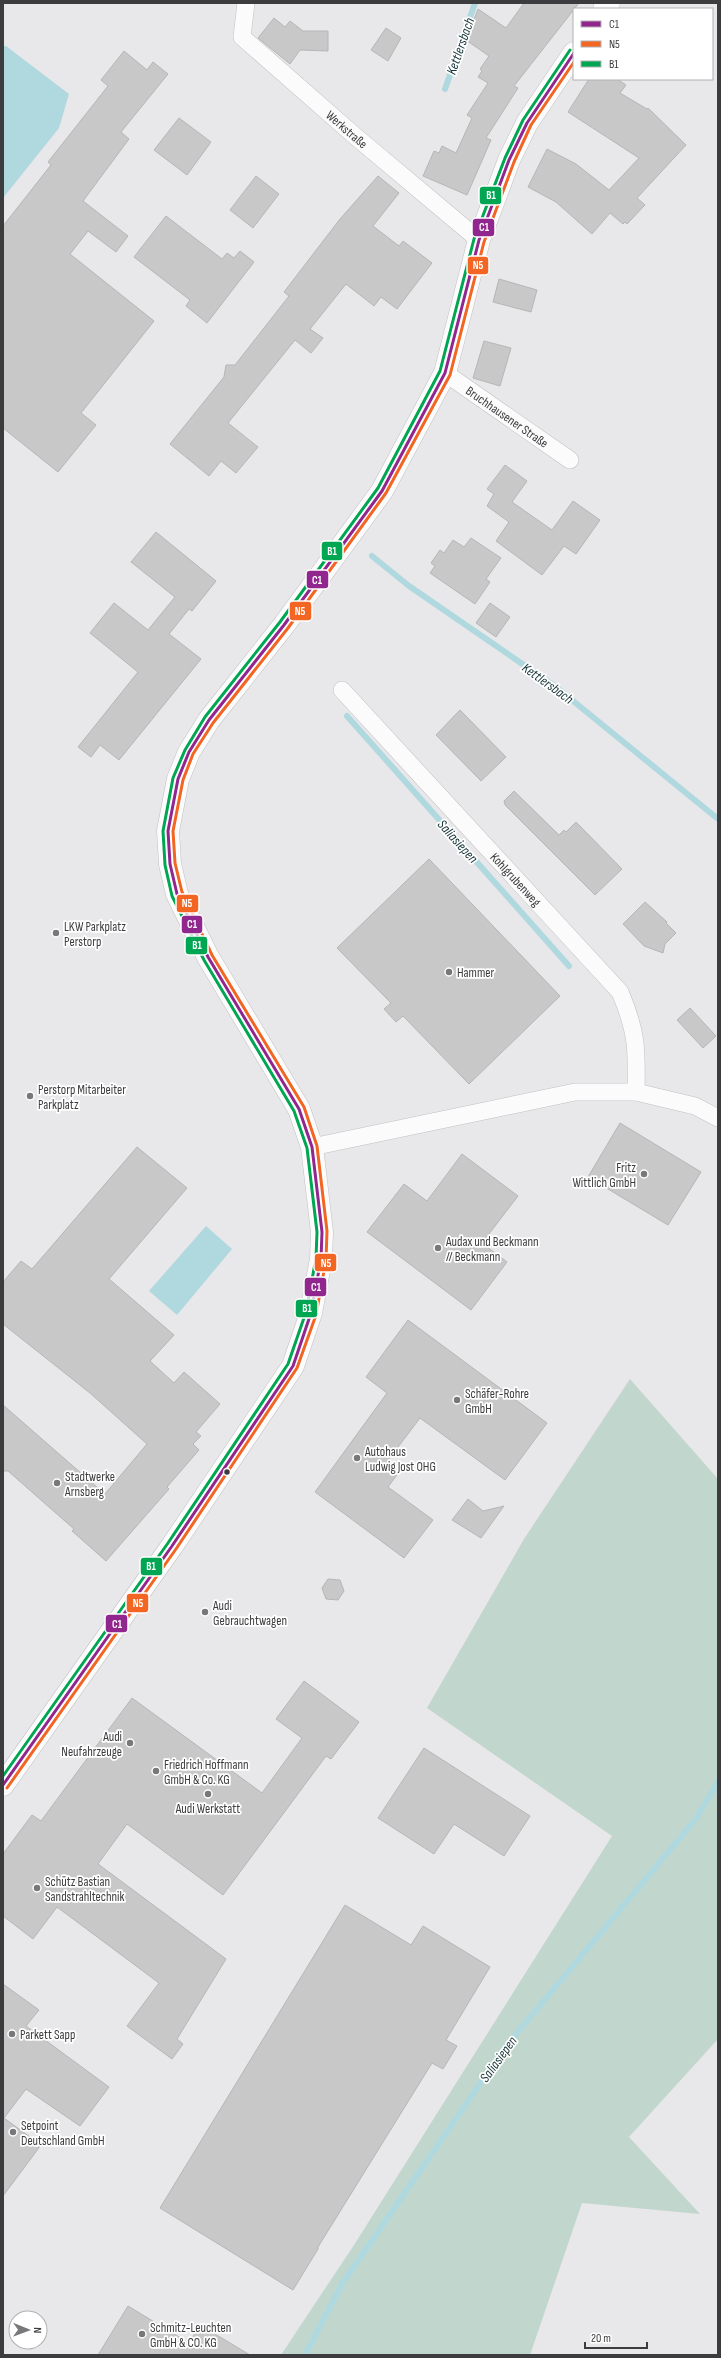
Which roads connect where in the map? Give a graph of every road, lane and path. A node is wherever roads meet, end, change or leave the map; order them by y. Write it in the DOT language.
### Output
graph roads {
  1 [pos="246,3"];
  2 [pos="573,54"];
  3 [pos="479,240"];
  4 [pos="445,373"];
  5 [pos="570,460"];
  6 [pos="342,690"];
  7 [pos="636,1092"];
  8 [pos="718,1118"];
  9 [pos="312,1147"];
  10 [pos="3,1785"];
  1 -- 3 [label="street, Werkstraße"];
  2 -- 3 [label="street"];
  3 -- 4 [label="street"];
  4 -- 5 [label="street, Bruchhausener Straße"];
  4 -- 9 [label="street"];
  6 -- 7 [label="street, Kohlgrubenweg"];
  7 -- 8 [label="street"];
  7 -- 9 [label="street"];
  9 -- 10 [label="street"];
}
